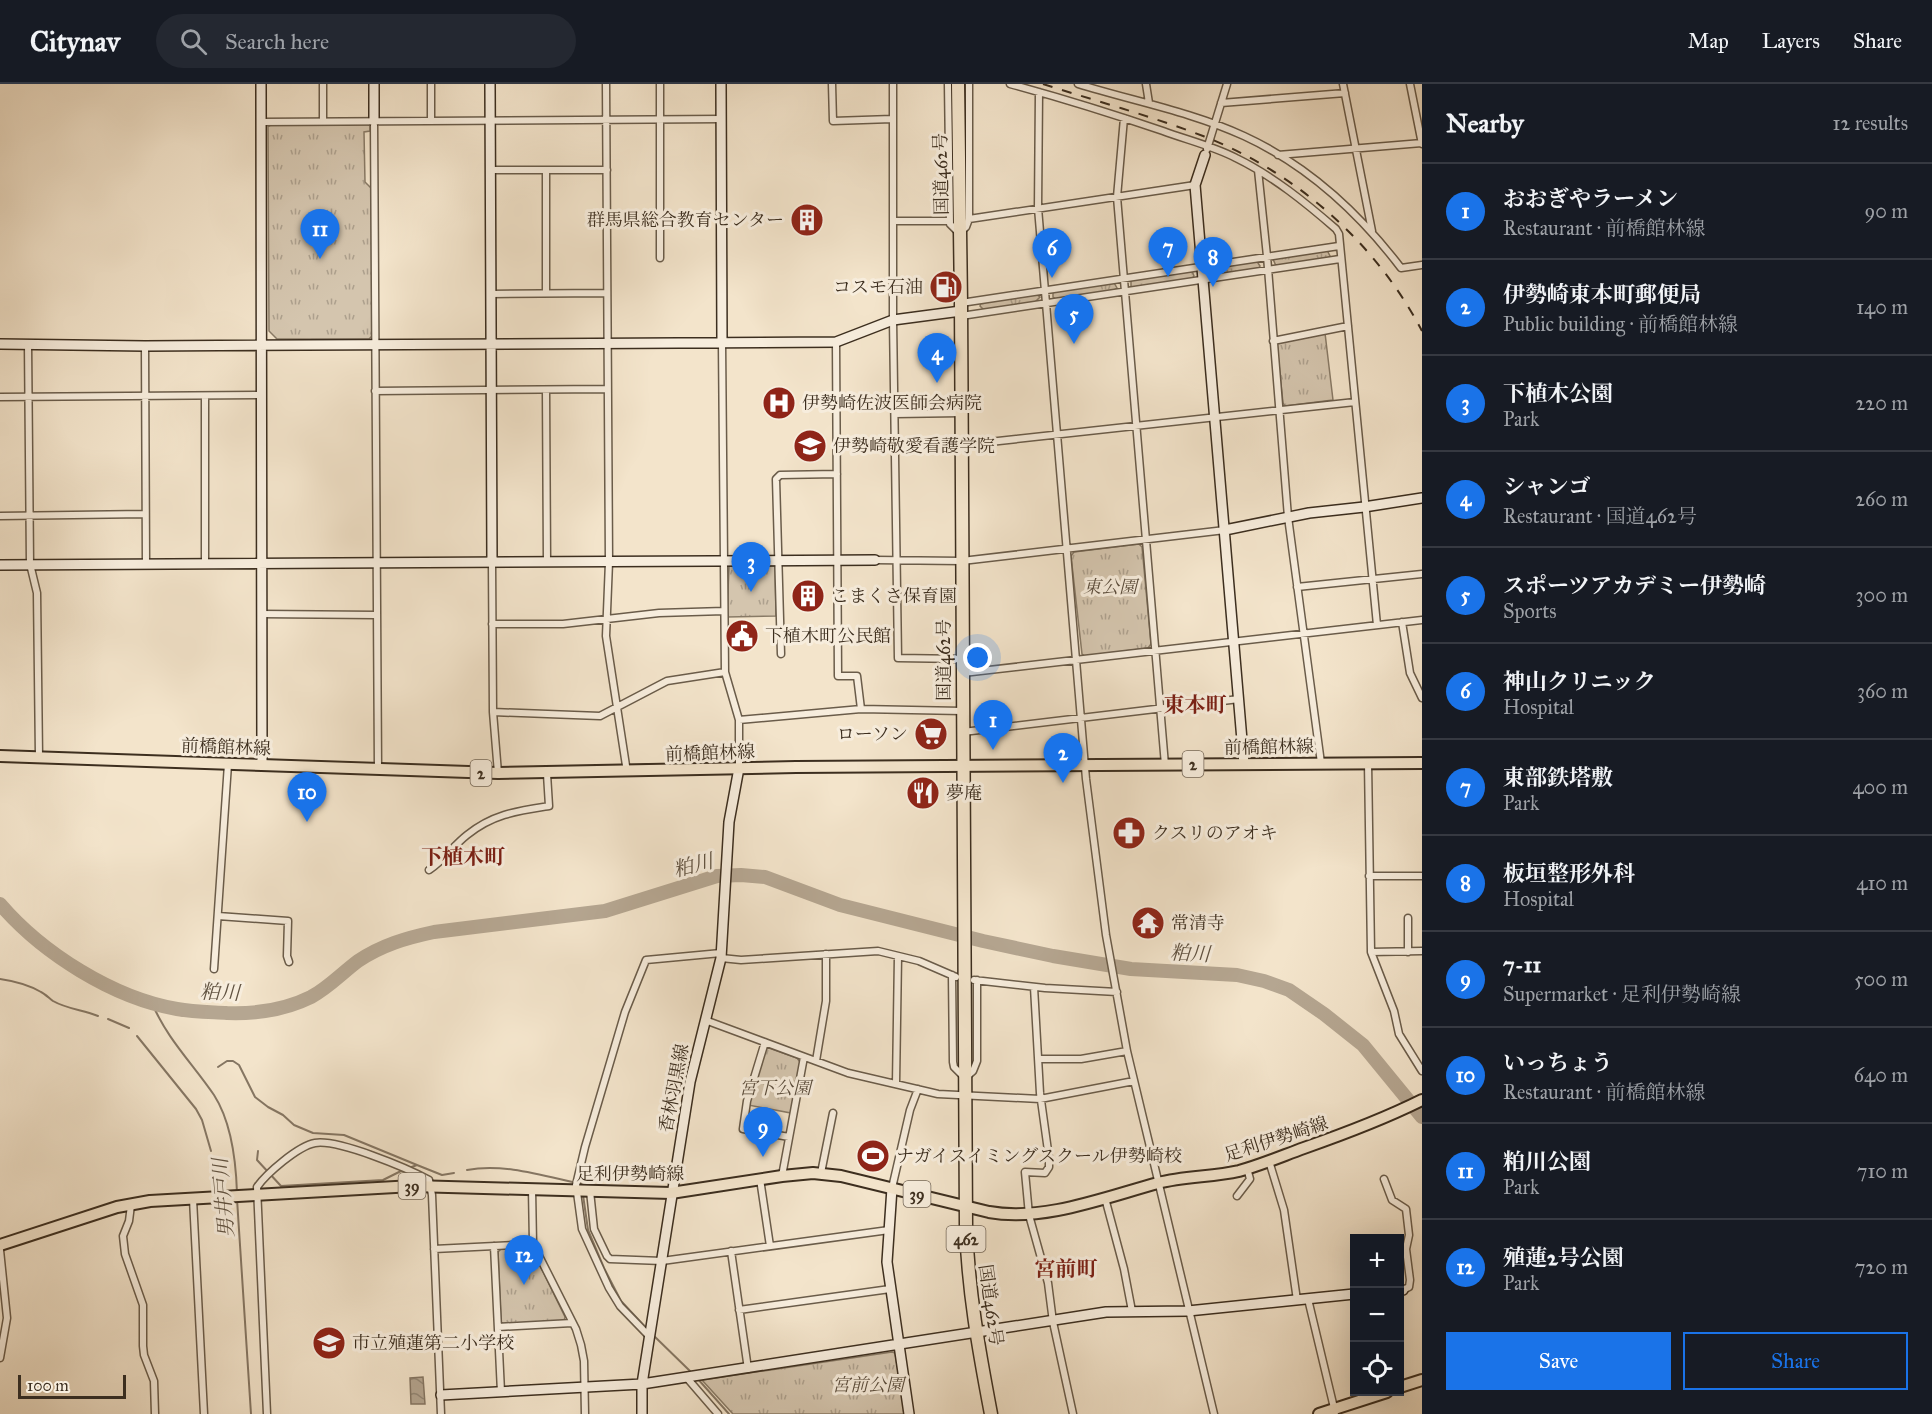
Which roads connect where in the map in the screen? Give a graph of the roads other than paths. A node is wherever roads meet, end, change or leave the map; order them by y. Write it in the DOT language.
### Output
graph roads {
  1 [pos="261,84"];
  2 [pos="323,84"];
  3 [pos="374,84"];
  4 [pos="431,84"];
  5 [pos="490,84"];
  6 [pos="606,84"];
  7 [pos="660,84"];
  8 [pos="721,84"];
  9 [pos="832,84"];
  10 [pos="893,84"];
  11 [pos="948,84"];
  12 [pos="958,84"];
  13 [pos="969,84"];
  14 [pos="1010,84"];
  15 [pos="1078,84"];
  16 [pos="1146,84"];
  17 [pos="1227,84"];
  18 [pos="1343,84"];
  19 [pos="1410,84"];
  20 [pos="1039,92"];
  21 [pos="1345,93"];
  22 [pos="1221,103"];
  23 [pos="1149,104"];
  24 [pos="1124,118"];
  25 [pos="722,119"];
  26 [pos="892,119"];
  27 [pos="490,120"];
  28 [pos="606,120"];
  29 [pos="660,120"];
  30 [pos="323,121"];
  31 [pos="374,121"];
  32 [pos="431,121"];
  33 [pos="261,122"];
  34 [pos="1215,125"];
  35 [pos="1422,144"];
  36 [pos="1356,149"];
  37 [pos="1206,151"];
  38 [pos="1278,155"];
  39 [pos="490,170"];
  40 [pos="546,170"];
  41 [pos="607,170"];
  42 [pos="1258,170"];
  43 [pos="1195,185"];
  44 [pos="1117,197"];
  45 [pos="1038,208"];
  46 [pos="969,219"];
  47 [pos="894,221"];
  48 [pos="950,221"];
  49 [pos="1372,231"];
  50 [pos="959,233"];
  51 [pos="1339,246"];
  52 [pos="1267,256"];
  53 [pos="660,258"];
  54 [pos="1340,259"];
  55 [pos="1422,265"];
  56 [pos="1202,266"];
  57 [pos="1268,271"];
  58 [pos="1123,278"];
  59 [pos="1203,280"];
  60 [pos="1046,289"];
  61 [pos="1124,292"];
  62 [pos="546,293"];
  63 [pos="607,293"];
  64 [pos="491,294"];
  65 [pos="1047,303"];
  66 [pos="961,310"];
  67 [pos="893,320"];
  68 [pos="1348,326"];
  69 [pos="1274,341"];
  70 [pos="836,342"];
  71 [pos="722,343"];
  72 [pos="0,344"];
  73 [pos="28,344"];
  74 [pos="606,344"];
  75 [pos="262,345"];
  76 [pos="375,345"];
  77 [pos="490,345"];
  78 [pos="145,346"];
  79 [pos="491,390"];
  80 [pos="546,390"];
  81 [pos="607,390"];
  82 [pos="375,392"];
  83 [pos="262,395"];
  84 [pos="0,396"];
  85 [pos="29,396"];
  86 [pos="145,396"];
  87 [pos="205,396"];
  88 [pos="1355,402"];
  89 [pos="1280,410"];
  90 [pos="961,413"];
  91 [pos="895,414"];
  92 [pos="1215,417"];
  93 [pos="1136,426"];
  94 [pos="1059,435"];
  95 [pos="962,446"];
  96 [pos="837,474"];
  97 [pos="1422,498"];
  98 [pos="1364,507"];
  99 [pos="145,514"];
  100 [pos="29,515"];
  101 [pos="0,516"];
  102 [pos="1288,517"];
  103 [pos="1225,530"];
  104 [pos="1146,540"];
  105 [pos="1067,549"];
  106 [pos="875,560"];
  107 [pos="724,561"];
  108 [pos="779,561"];
  109 [pos="837,561"];
  110 [pos="896,561"];
  111 [pos="962,561"];
  112 [pos="547,562"];
  113 [pos="609,562"];
  114 [pos="261,563"];
  115 [pos="376,563"];
  116 [pos="492,563"];
  117 [pos="0,564"];
  118 [pos="30,564"];
  119 [pos="146,564"];
  120 [pos="205,564"];
  121 [pos="1422,574"];
  122 [pos="1373,580"];
  123 [pos="1298,587"];
  124 [pos="724,611"];
  125 [pos="261,614"];
  126 [pos="376,615"];
  127 [pos="606,618"];
  128 [pos="1422,620"];
  129 [pos="1402,622"];
  130 [pos="492,624"];
  131 [pos="1377,625"];
  132 [pos="1304,633"];
  133 [pos="1233,641"];
  134 [pos="1155,651"];
  135 [pos="781,654"];
  136 [pos="963,659"];
  137 [pos="1077,661"];
  138 [pos="725,672"];
  139 [pos="963,673"];
  140 [pos="1422,698"];
  141 [pos="1239,699"];
  142 [pos="616,708"];
  143 [pos="1160,708"];
  144 [pos="861,709"];
  145 [pos="962,711"];
  146 [pos="493,712"];
  147 [pos="1082,717"];
  148 [pos="739,720"];
  149 [pos="962,732"];
  150 [pos="0,756"];
  151 [pos="39,757"];
  152 [pos="1321,763"];
  153 [pos="1368,763"];
  154 [pos="1422,763"];
  155 [pos="228,764"];
  156 [pos="1244,764"];
  157 [pos="262,765"];
  158 [pos="1086,765"];
  159 [pos="1165,765"];
  160 [pos="963,766"];
  161 [pos="739,768"];
  162 [pos="378,770"];
  163 [pos="627,772"];
  164 [pos="498,773"];
  165 [pos="547,774"];
  166 [pos="429,870"];
  167 [pos="1370,876"];
  168 [pos="1422,876"];
  169 [pos="219,915"];
  170 [pos="1408,918"];
  171 [pos="1422,951"];
  172 [pos="1371,952"];
  173 [pos="1408,952"];
  174 [pos="826,954"];
  175 [pos="721,956"];
  176 [pos="898,956"];
  177 [pos="289,962"];
  178 [pos="214,969"];
  179 [pos="1034,987"];
  180 [pos="1116,990"];
  181 [pos="705,1020"];
  182 [pos="765,1042"];
  183 [pos="1127,1051"];
  184 [pos="804,1057"];
  185 [pos="1038,1059"];
  186 [pos="816,1061"];
  187 [pos="1422,1071"];
  188 [pos="965,1078"];
  189 [pos="1134,1081"];
  190 [pos="896,1084"];
  191 [pos="918,1089"];
  192 [pos="965,1094"];
  193 [pos="1040,1099"];
  194 [pos="1422,1100"];
  195 [pos="833,1113"];
  196 [pos="789,1137"];
  197 [pos="1269,1161"];
  198 [pos="1247,1168"];
  199 [pos="820,1173"];
  200 [pos="782,1176"];
  201 [pos="760,1179"];
  202 [pos="1384,1179"];
  203 [pos="1160,1182"];
  204 [pos="431,1186"];
  205 [pos="581,1188"];
  206 [pos="892,1188"];
  207 [pos="532,1190"];
  208 [pos="671,1193"];
  209 [pos="252,1196"];
  210 [pos="1237,1196"];
  211 [pos="1105,1197"];
  212 [pos="193,1199"];
  213 [pos="132,1204"];
  214 [pos="966,1207"];
  215 [pos="1029,1215"];
  216 [pos="889,1230"];
  217 [pos="533,1244"];
  218 [pos="0,1245"];
  219 [pos="494,1246"];
  220 [pos="770,1246"];
  221 [pos="0,1250"];
  222 [pos="434,1250"];
  223 [pos="731,1251"];
  224 [pos="662,1261"];
  225 [pos="890,1289"];
  226 [pos="1404,1289"];
  227 [pos="1350,1294"];
  228 [pos="1308,1299"];
  229 [pos="1297,1300"];
  230 [pos="739,1310"];
  231 [pos="1132,1311"];
  232 [pos="1188,1311"];
  233 [pos="1053,1322"];
  234 [pos="572,1323"];
  235 [pos="498,1327"];
  236 [pos="650,1333"];
  237 [pos="976,1333"];
  238 [pos="898,1345"];
  239 [pos="0,1358"];
  240 [pos="748,1369"];
  241 [pos="692,1377"];
  242 [pos="1422,1380"];
  243 [pos="642,1384"];
  244 [pos="1404,1386"];
  245 [pos="584,1387"];
  246 [pos="501,1392"];
  247 [pos="441,1395"];
  248 [pos="1376,1396"];
  249 [pos="1335,1411"];
  250 [pos="155,1414"];
  251 [pos="204,1414"];
  252 [pos="267,1414"];
  253 [pos="441,1414"];
  254 [pos="585,1414"];
  255 [pos="642,1414"];
  256 [pos="718,1414"];
  257 [pos="909,1414"];
  258 [pos="991,1414"];
  259 [pos="1073,1414"];
  260 [pos="1214,1414"];
  261 [pos="1319,1414"];
  1 -- 33 [label="street"];
  2 -- 30 [label="street"];
  3 -- 31 [label="street"];
  4 -- 32 [label="street"];
  5 -- 27 [label="street"];
  6 -- 28 [label="street"];
  7 -- 29 [label="street"];
  8 -- 25 [label="street"];
  9 -- 26 [label="street"];
  10 -- 26 [label="street"];
  11 -- 48 [label="street"];
  12 -- 50 [label="highway, 国道462号 / 462"];
  13 -- 46 [label="street"];
  14 -- 20 [label="street"];
  15 -- 23 [label="street"];
  16 -- 23 [label="street"];
  17 -- 22 [label="street"];
  18 -- 21 [label="street"];
  19 -- 35 [label="street"];
  20 -- 24 [label="street"];
  20 -- 45 [label="street"];
  21 -- 22 [label="street"];
  21 -- 36 [label="street"];
  22 -- 34 [label="street"];
  23 -- 34 [label="street"];
  24 -- 37 [label="street"];
  24 -- 44 [label="street"];
  25 -- 29 [label="street"];
  25 -- 71 [label="street"];
  26 -- 47 [label="street"];
  27 -- 28 [label="street"];
  27 -- 32 [label="street"];
  27 -- 39 [label="street"];
  28 -- 29 [label="street"];
  28 -- 41 [label="street"];
  29 -- 53 [label="street"];
  30 -- 31 [label="street"];
  30 -- 33 [label="street"];
  31 -- 32 [label="street"];
  31 -- 76 [label="street"];
  33 -- 75 [label="street"];
  34 -- 37 [label="street"];
  34 -- 38 [label="street"];
  35 -- 36 [label="street"];
  36 -- 38 [label="street"];
  36 -- 49 [label="street"];
  37 -- 42 [label="street"];
  37 -- 43 [label="street"];
  38 -- 49 [label="street"];
  39 -- 40 [label="street"];
  39 -- 64 [label="street"];
  40 -- 41 [label="street"];
  40 -- 62 [label="street"];
  41 -- 63 [label="street"];
  42 -- 51 [label="street"];
  42 -- 52 [label="street"];
  43 -- 44 [label="street"];
  43 -- 56 [label="street"];
  44 -- 45 [label="street"];
  44 -- 58 [label="street"];
  45 -- 46 [label="street"];
  45 -- 60 [label="street"];
  46 -- 50 [label="street"];
  47 -- 48 [label="street"];
  47 -- 67 [label="street"];
  48 -- 50 [label="street"];
  49 -- 55 [label="street"];
  50 -- 66 [label="highway, 国道462号 / 462"];
  51 -- 52 [label="street"];
  51 -- 54 [label="street"];
  52 -- 56 [label="street"];
  52 -- 57 [label="street"];
  54 -- 57 [label="street"];
  54 -- 68 [label="street"];
  56 -- 58 [label="street"];
  56 -- 59 [label="street"];
  57 -- 59 [label="street"];
  57 -- 69 [label="street"];
  58 -- 60 [label="street"];
  58 -- 61 [label="street"];
  59 -- 61 [label="street"];
  59 -- 92 [label="street"];
  60 -- 65 [label="street"];
  60 -- 66 [label="street"];
  61 -- 65 [label="street"];
  61 -- 93 [label="street"];
  62 -- 63 [label="street"];
  62 -- 64 [label="street"];
  63 -- 74 [label="street"];
  64 -- 77 [label="street"];
  65 -- 66 [label="street"];
  65 -- 94 [label="street"];
  66 -- 67 [label="street"];
  66 -- 90 [label="highway, 国道462号 / 462"];
  67 -- 70 [label="street"];
  67 -- 91 [label="street"];
  68 -- 69 [label="street"];
  68 -- 88 [label="street"];
  69 -- 89 [label="street"];
  70 -- 71 [label="street"];
  70 -- 96 [label="street"];
  71 -- 74 [label="street"];
  71 -- 107 [label="street"];
  72 -- 73 [label="street"];
  73 -- 78 [label="street"];
  73 -- 85 [label="street"];
  74 -- 77 [label="street"];
  74 -- 81 [label="street"];
  75 -- 76 [label="street"];
  75 -- 78 [label="street"];
  75 -- 83 [label="street"];
  76 -- 77 [label="street"];
  76 -- 82 [label="street"];
  77 -- 79 [label="street"];
  78 -- 86 [label="street"];
  79 -- 80 [label="street"];
  79 -- 82 [label="street"];
  79 -- 116 [label="street"];
  80 -- 81 [label="street"];
  80 -- 112 [label="street"];
  81 -- 113 [label="street"];
  82 -- 115 [label="street"];
  83 -- 87 [label="street"];
  83 -- 114 [label="street"];
  84 -- 85 [label="street"];
  85 -- 86 [label="street"];
  85 -- 100 [label="street"];
  86 -- 87 [label="street"];
  86 -- 99 [label="street"];
  87 -- 120 [label="street"];
  88 -- 89 [label="street"];
  88 -- 98 [label="street"];
  89 -- 92 [label="street"];
  89 -- 102 [label="street"];
  90 -- 91 [label="street"];
  90 -- 95 [label="highway, 国道462号 / 462"];
  91 -- 110 [label="street"];
  92 -- 93 [label="street"];
  92 -- 103 [label="street"];
  93 -- 94 [label="street"];
  93 -- 104 [label="street"];
  94 -- 95 [label="street"];
  94 -- 105 [label="street"];
  95 -- 111 [label="highway, 国道462号 / 462"];
  96 -- 108 [label="street"];
  96 -- 109 [label="street"];
  97 -- 98 [label="street"];
  98 -- 102 [label="street"];
  98 -- 122 [label="street"];
  99 -- 100 [label="street"];
  99 -- 119 [label="street"];
  100 -- 101 [label="street"];
  100 -- 118 [label="street"];
  102 -- 103 [label="street"];
  102 -- 123 [label="street"];
  103 -- 104 [label="street"];
  103 -- 133 [label="street"];
  104 -- 105 [label="street"];
  104 -- 134 [label="street"];
  105 -- 111 [label="street"];
  105 -- 137 [label="street"];
  106 -- 109 [label="street"];
  106 -- 110 [label="street"];
  107 -- 108 [label="street"];
  107 -- 113 [label="street"];
  107 -- 124 [label="street"];
  108 -- 109 [label="street"];
  108 -- 135 [label="street"];
  109 -- 144 [label="street"];
  110 -- 111 [label="street"];
  110 -- 136 [label="street"];
  111 -- 136 [label="highway, 国道462号 / 462"];
  112 -- 113 [label="street"];
  112 -- 116 [label="street"];
  113 -- 127 [label="street"];
  114 -- 115 [label="street"];
  114 -- 120 [label="street"];
  114 -- 125 [label="street"];
  115 -- 116 [label="street"];
  115 -- 126 [label="street"];
  116 -- 130 [label="street"];
  117 -- 118 [label="street"];
  118 -- 119 [label="street"];
  118 -- 151 [label="street"];
  119 -- 120 [label="street"];
  121 -- 122 [label="street"];
  122 -- 123 [label="street"];
  122 -- 131 [label="street"];
  123 -- 132 [label="street"];
  124 -- 127 [label="street"];
  124 -- 138 [label="street"];
  125 -- 126 [label="street"];
  125 -- 157 [label="street"];
  126 -- 162 [label="street"];
  127 -- 130 [label="street"];
  127 -- 142 [label="street"];
  128 -- 129 [label="street"];
  129 -- 131 [label="street"];
  129 -- 140 [label="street"];
  130 -- 146 [label="street"];
  131 -- 132 [label="street"];
  132 -- 133 [label="street"];
  132 -- 152 [label="street"];
  133 -- 134 [label="street"];
  133 -- 141 [label="street"];
  134 -- 137 [label="street"];
  134 -- 143 [label="street"];
  136 -- 139 [label="highway, 国道462号 / 462"];
  137 -- 139 [label="street"];
  137 -- 147 [label="street"];
  138 -- 142 [label="street"];
  138 -- 148 [label="street"];
  139 -- 145 [label="highway, 国道462号 / 462"];
  141 -- 143 [label="street"];
  141 -- 156 [label="street"];
  142 -- 146 [label="street"];
  142 -- 163 [label="street"];
  143 -- 147 [label="street"];
  143 -- 159 [label="street"];
  144 -- 145 [label="street"];
  144 -- 148 [label="street"];
  145 -- 149 [label="highway, 国道462号 / 462"];
  146 -- 164 [label="street"];
  147 -- 149 [label="street"];
  147 -- 158 [label="street"];
  148 -- 161 [label="street"];
  149 -- 160 [label="highway, 国道462号 / 462"];
  150 -- 151 [label="main road, 前橋館林線 / 2"];
  151 -- 155 [label="main road, 前橋館林線 / 2"];
  152 -- 153 [label="main road, 前橋館林線 / 2"];
  152 -- 156 [label="main road, 前橋館林線 / 2"];
  153 -- 154 [label="main road, 前橋館林線 / 2"];
  153 -- 167 [label="street"];
  155 -- 157 [label="main road, 前橋館林線 / 2"];
  155 -- 169 [label="street"];
  156 -- 159 [label="main road, 前橋館林線 / 2"];
  157 -- 162 [label="main road, 前橋館林線 / 2"];
  158 -- 159 [label="main road, 前橋館林線 / 2"];
  158 -- 160 [label="main road, 前橋館林線 / 2"];
  158 -- 180 [label="street"];
  160 -- 161 [label="main road, 前橋館林線 / 2"];
  160 -- 188 [label="highway, 国道462号 / 462"];
  161 -- 163 [label="main road, 前橋館林線 / 2"];
  161 -- 175 [label="street, 香林羽黒線"];
  162 -- 164 [label="main road, 前橋館林線 / 2"];
  163 -- 165 [label="main road, 前橋館林線 / 2"];
  164 -- 165 [label="main road, 前橋館林線 / 2"];
  165 -- 166 [label="street"];
  167 -- 168 [label="street"];
  167 -- 172 [label="street"];
  169 -- 177 [label="street"];
  169 -- 178 [label="street"];
  170 -- 173 [label="street"];
  171 -- 173 [label="street"];
  172 -- 173 [label="street"];
  172 -- 187 [label="street"];
  174 -- 175 [label="street"];
  174 -- 176 [label="street"];
  174 -- 186 [label="street"];
  175 -- 181 [label="street, 香林羽黒線"];
  175 -- 205 [label="street"];
  176 -- 188 [label="street"];
  176 -- 190 [label="street"];
  179 -- 180 [label="street"];
  179 -- 185 [label="street"];
  179 -- 188 [label="street"];
  180 -- 183 [label="street"];
  181 -- 182 [label="street"];
  181 -- 208 [label="street, 香林羽黒線"];
  182 -- 184 [label="street"];
  182 -- 196 [label="street"];
  183 -- 185 [label="street"];
  183 -- 189 [label="street"];
  184 -- 186 [label="street"];
  184 -- 196 [label="street"];
  185 -- 193 [label="street"];
  186 -- 190 [label="street"];
  188 -- 192 [label="highway, 国道462号 / 462"];
  189 -- 193 [label="street"];
  189 -- 203 [label="street"];
  190 -- 191 [label="street"];
  191 -- 192 [label="street"];
  191 -- 206 [label="street"];
  192 -- 193 [label="street"];
  192 -- 214 [label="highway, 国道462号 / 462"];
  193 -- 215 [label="street"];
  194 -- 197 [label="main road, 足利伊勢崎線 / 39"];
  195 -- 199 [label="street"];
  196 -- 200 [label="street"];
  197 -- 198 [label="main road, 足利伊勢崎線 / 39"];
  197 -- 229 [label="street"];
  198 -- 203 [label="main road, 足利伊勢崎線 / 39"];
  198 -- 210 [label="street"];
  199 -- 200 [label="main road, 足利伊勢崎線 / 39"];
  199 -- 206 [label="main road, 足利伊勢崎線 / 39"];
  200 -- 201 [label="main road, 足利伊勢崎線 / 39"];
  201 -- 208 [label="main road, 足利伊勢崎線 / 39"];
  201 -- 220 [label="street"];
  202 -- 226 [label="street"];
  203 -- 211 [label="main road, 足利伊勢崎線 / 39"];
  203 -- 232 [label="street"];
  204 -- 207 [label="main road, 足利伊勢崎線 / 39"];
  204 -- 209 [label="main road, 足利伊勢崎線 / 39"];
  204 -- 209 [label="street"];
  204 -- 222 [label="street"];
  205 -- 207 [label="main road, 足利伊勢崎線 / 39"];
  205 -- 208 [label="main road, 足利伊勢崎線 / 39"];
  205 -- 224 [label="street"];
  205 -- 236 [label="street"];
  206 -- 214 [label="main road, 足利伊勢崎線 / 39"];
  206 -- 216 [label="street"];
  207 -- 217 [label="street"];
  208 -- 224 [label="street, 香林羽黒線"];
  209 -- 212 [label="main road, 足利伊勢崎線 / 39"];
  209 -- 252 [label="street"];
  211 -- 215 [label="main road, 足利伊勢崎線 / 39"];
  211 -- 231 [label="street"];
  212 -- 213 [label="main road, 足利伊勢崎線 / 39"];
  212 -- 251 [label="street"];
  213 -- 218 [label="main road, 足利伊勢崎線 / 39"];
  213 -- 250 [label="street"];
  214 -- 215 [label="main road, 足利伊勢崎線 / 39"];
  214 -- 237 [label="highway, 国道462号 / 462"];
  215 -- 233 [label="street"];
  216 -- 220 [label="street"];
  216 -- 225 [label="street"];
  217 -- 219 [label="street"];
  217 -- 234 [label="street"];
  219 -- 222 [label="street"];
  219 -- 235 [label="street"];
  220 -- 223 [label="street"];
  221 -- 239 [label="street"];
  222 -- 247 [label="street"];
  223 -- 224 [label="street"];
  223 -- 230 [label="street"];
  224 -- 236 [label="street, 香林羽黒線"];
  225 -- 230 [label="street"];
  225 -- 238 [label="street"];
  227 -- 228 [label="street"];
  228 -- 229 [label="street"];
  228 -- 249 [label="street"];
  229 -- 232 [label="street"];
  230 -- 240 [label="street"];
  231 -- 232 [label="street"];
  231 -- 233 [label="street"];
  232 -- 260 [label="street"];
  233 -- 237 [label="street"];
  233 -- 259 [label="street"];
  234 -- 235 [label="street"];
  234 -- 245 [label="street"];
  235 -- 246 [label="street"];
  236 -- 243 [label="street, 香林羽黒線"];
  237 -- 238 [label="street"];
  237 -- 258 [label="highway, 国道462号 / 462"];
  238 -- 240 [label="street"];
  238 -- 257 [label="street"];
  240 -- 241 [label="street"];
  241 -- 243 [label="street"];
  241 -- 256 [label="street"];
  242 -- 244 [label="main road"];
  243 -- 245 [label="street"];
  243 -- 255 [label="street, 香林羽黒線"];
  245 -- 246 [label="street"];
  245 -- 254 [label="street"];
  246 -- 247 [label="street"];
  247 -- 253 [label="street"];
  248 -- 249 [label="main road"];
  249 -- 261 [label="main road"];
}
